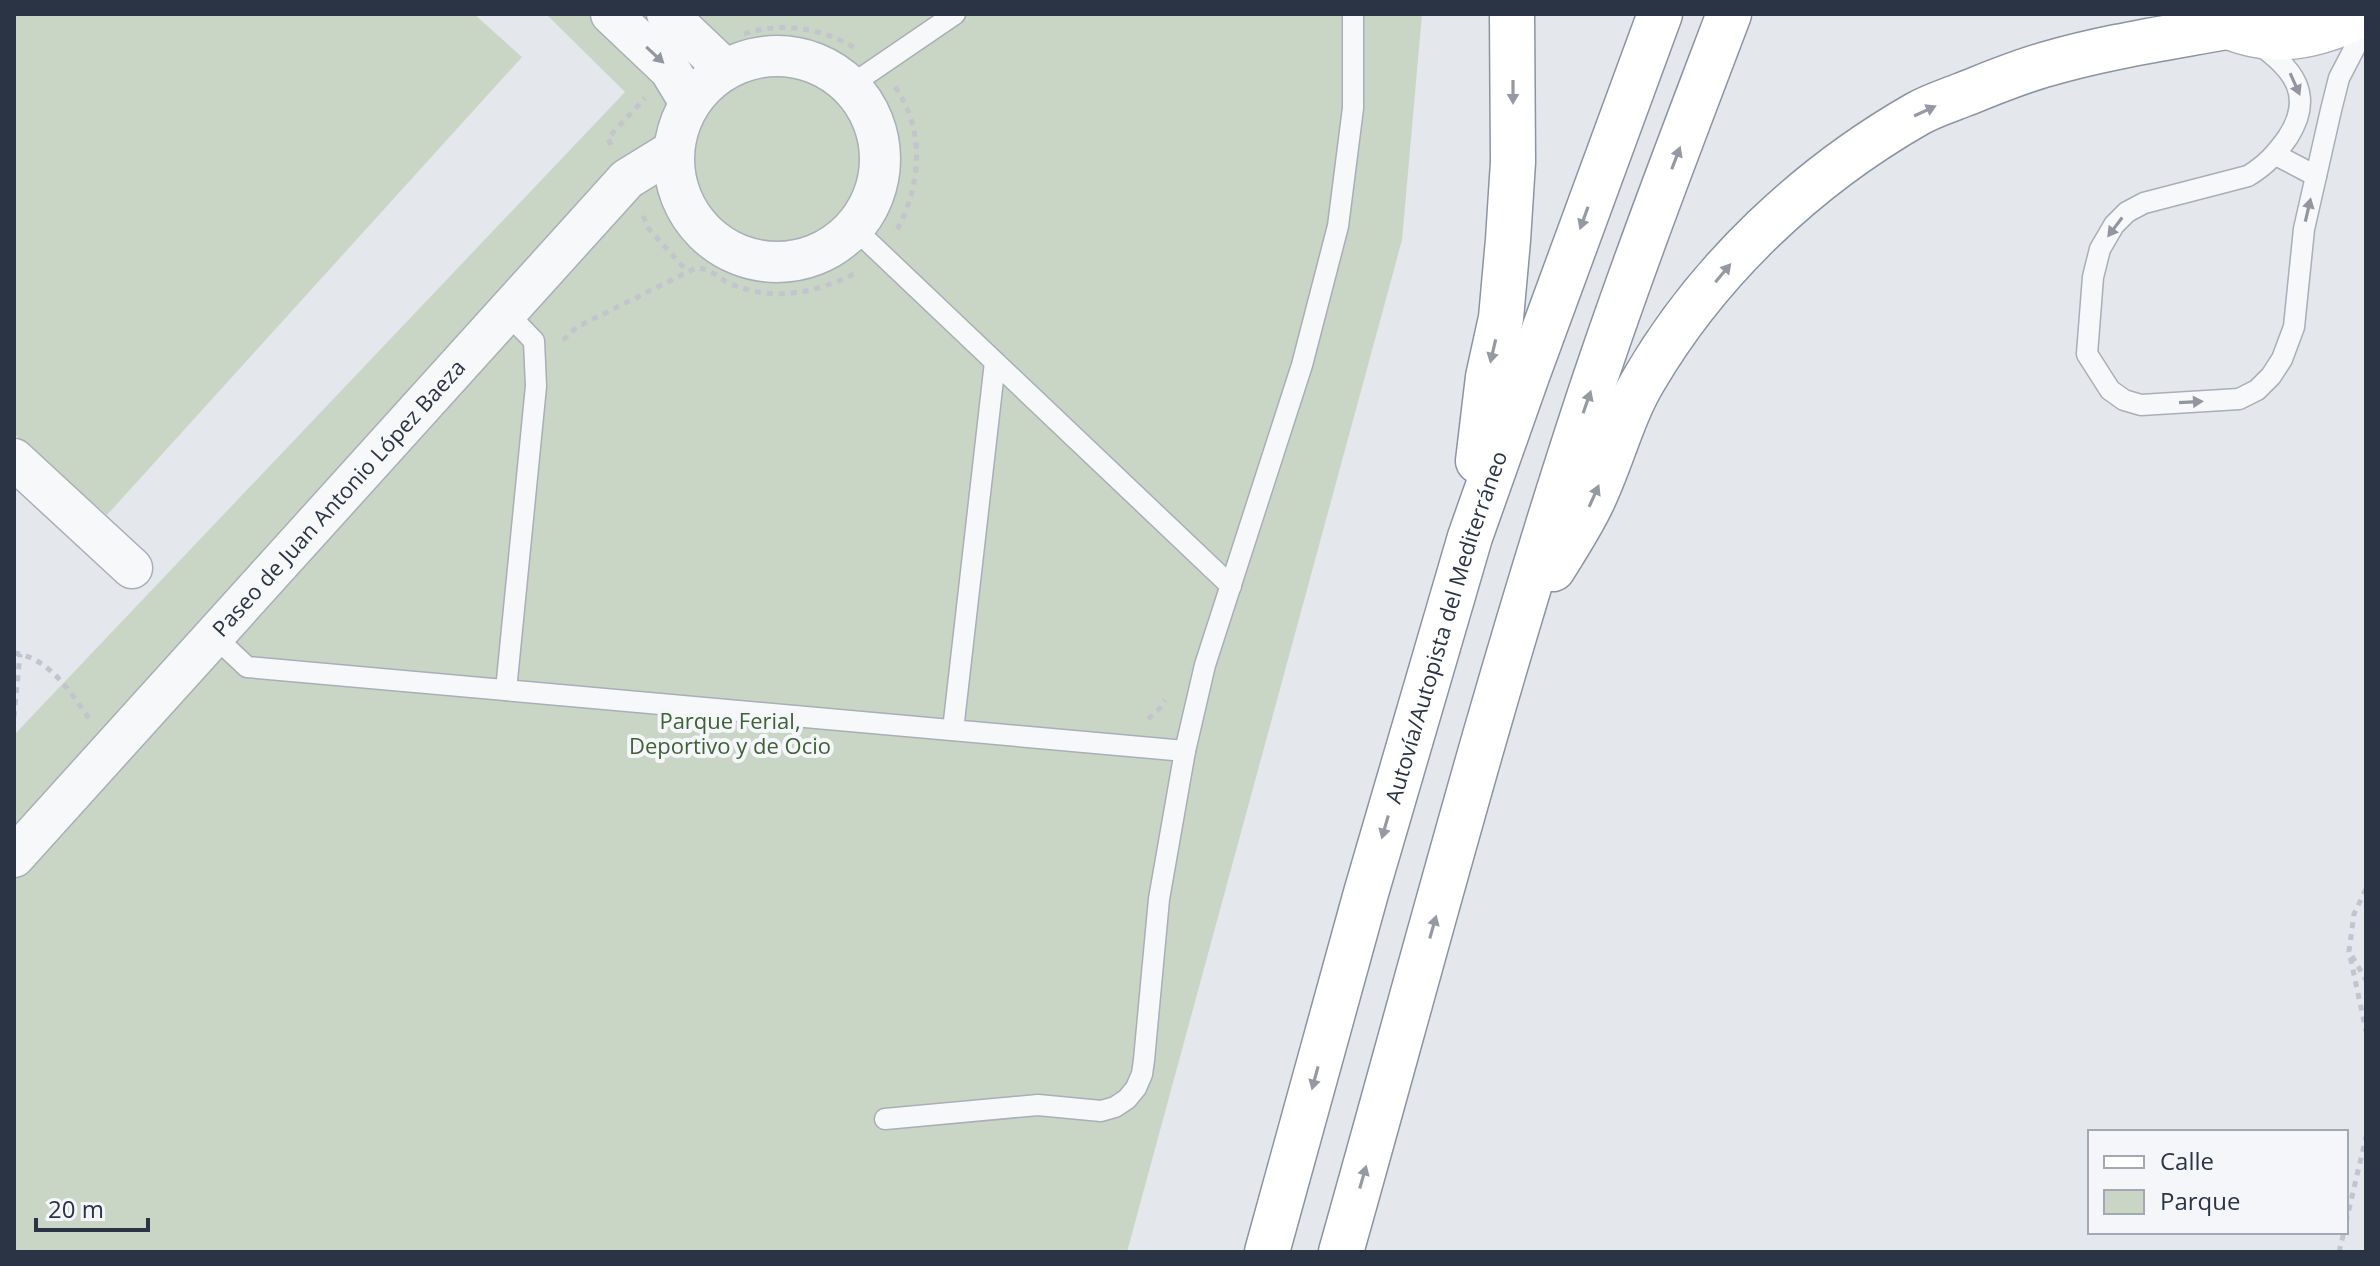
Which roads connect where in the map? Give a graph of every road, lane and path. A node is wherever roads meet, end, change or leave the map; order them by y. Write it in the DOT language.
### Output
graph roads {
  1 [pos="611,14"];
  2 [pos="667,14"];
  3 [pos="955,14"];
  4 [pos="1353,14"];
  5 [pos="1512,14"];
  6 [pos="1660,14"];
  7 [pos="1729,14"];
  8 [pos="2363,14"];
  9 [pos="2223,24"];
  10 [pos="2366,26"];
  11 [pos="729,53"];
  12 [pos="865,76"];
  13 [pos="690,103"];
  14 [pos="674,150"];
  15 [pos="2276,155"];
  16 [pos="2316,176"];
  17 [pos="867,241"];
  18 [pos="506,312"];
  19 [pos="559,345"];
  20 [pos="995,362"];
  21 [pos="14,459"];
  22 [pos="1470,537"];
  23 [pos="132,568"];
  24 [pos="1231,586"];
  25 [pos="214,636"];
  26 [pos="1514,637"];
  27 [pos="17,654"];
  28 [pos="506,690"];
  29 [pos="1167,695"];
  30 [pos="14,717"];
  31 [pos="1135,725"];
  32 [pos="953,730"];
  33 [pos="110,750"];
  34 [pos="1185,751"];
  35 [pos="14,857"];
  36 [pos="2366,889"];
  37 [pos="2349,951"];
  38 [pos="2366,980"];
  39 [pos="2366,1031"];
  40 [pos="885,1119"];
  41 [pos="2366,1137"];
  42 [pos="2348,1214"];
  43 [pos="1267,1252"];
  44 [pos="1341,1252"];
  1 -- 13 [label="street, one-way"];
  2 -- 11 [label="street"];
  3 -- 12 [label="lane"];
  4 -- 24 [label="lane"];
  5 -- 22 [label="main road, one-way"];
  6 -- 22 [label="main road, Autovía/Autopista del Mediterráneo, one-way"];
  26 -- 7 [label="main road, one-way"];
  8 -- 9 [label="main road"];
  9 -- 15 [label="lane, one-way"];
  26 -- 9 [label="main road, one-way"];
  10 -- 16 [label="lane"];
  11 -- 12 [label="street"];
  11 -- 12 [label="path"];
  11 -- 13 [label="street"];
  12 -- 17 [label="street"];
  12 -- 17 [label="path"];
  13 -- 14 [label="street"];
  14 -- 17 [label="street"];
  14 -- 18 [label="street, Paseo de Juan Antonio López Baeza"];
  15 -- 16 [label="lane"];
  15 -- 16 [label="lane, one-way"];
  17 -- 19 [label="path"];
  17 -- 20 [label="lane"];
  18 -- 25 [label="street, Paseo de Juan Antonio López Baeza"];
  18 -- 28 [label="lane"];
  20 -- 24 [label="lane"];
  20 -- 32 [label="lane"];
  21 -- 23 [label="street"];
  22 -- 43 [label="main road, Autovía/Autopista del Mediterráneo, one-way"];
  24 -- 34 [label="lane"];
  25 -- 28 [label="lane"];
  25 -- 33 [label="street, Paseo de Juan Antonio López Baeza"];
  44 -- 26 [label="main road, one-way"];
  27 -- 30 [label="path"];
  27 -- 33 [label="path"];
  28 -- 32 [label="lane"];
  29 -- 31 [label="path"];
  32 -- 34 [label="lane"];
  33 -- 35 [label="street, Paseo de Juan Antonio López Baeza"];
  34 -- 40 [label="lane"];
  36 -- 37 [label="path"];
  37 -- 38 [label="path"];
  37 -- 39 [label="path"];
  41 -- 42 [label="path"];
}
